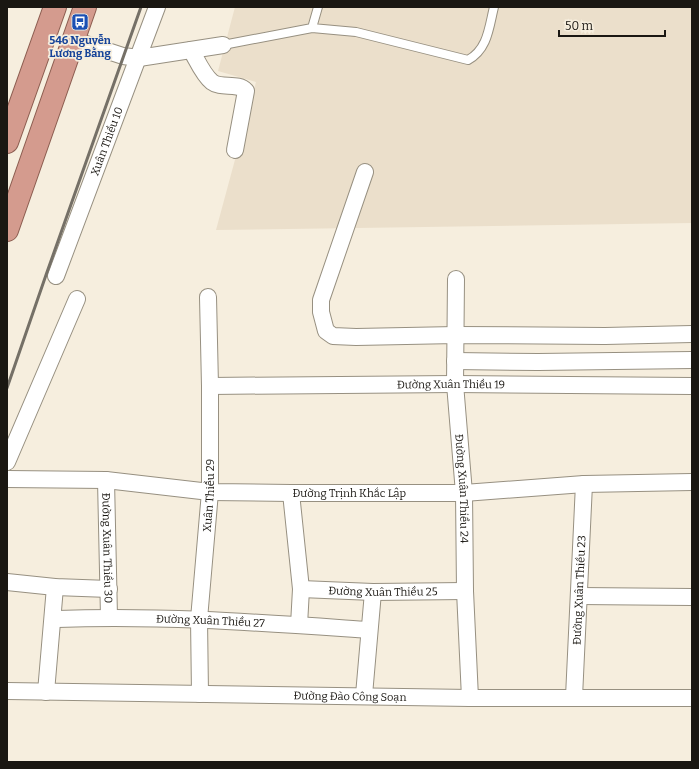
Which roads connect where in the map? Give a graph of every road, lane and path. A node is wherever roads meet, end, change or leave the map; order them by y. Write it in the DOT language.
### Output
graph roads {
  1 [pos="55,7"];
  2 [pos="85,7"];
  3 [pos="157,7"];
  4 [pos="318,7"];
  5 [pos="494,7"];
  6 [pos="312,28"];
  7 [pos="74,40"];
  8 [pos="223,45"];
  9 [pos="191,50"];
  10 [pos="138,58"];
  11 [pos="7,142"];
  12 [pos="235,150"];
  13 [pos="365,172"];
  14 [pos="7,230"];
  15 [pos="56,276"];
  16 [pos="456,279"];
  17 [pos="208,297"];
  18 [pos="78,299"];
  19 [pos="692,334"];
  20 [pos="456,335"];
  21 [pos="692,360"];
  22 [pos="455,361"];
  23 [pos="455,384"];
  24 [pos="210,386"];
  25 [pos="692,386"];
  26 [pos="7,462"];
  27 [pos="7,479"];
  28 [pos="106,480"];
  29 [pos="692,482"];
  30 [pos="584,484"];
  31 [pos="210,492"];
  32 [pos="464,493"];
  33 [pos="291,494"];
  34 [pos="7,582"];
  35 [pos="55,587"];
  36 [pos="109,589"];
  37 [pos="300,589"];
  38 [pos="465,591"];
  39 [pos="373,592"];
  40 [pos="579,596"];
  41 [pos="692,597"];
  42 [pos="53,617"];
  43 [pos="109,617"];
  44 [pos="199,619"];
  45 [pos="299,625"];
  46 [pos="369,630"];
  47 [pos="7,691"];
  48 [pos="46,692"];
  49 [pos="200,694"];
  50 [pos="364,695"];
  51 [pos="574,697"];
  52 [pos="470,698"];
  53 [pos="692,698"];
  1 -- 11 [label="highway"];
  2 -- 7 [label="highway"];
  3 -- 10 [label="street, Xuân Thiều 10"];
  4 -- 6 [label="lane"];
  5 -- 6 [label="lane"];
  6 -- 8 [label="lane"];
  7 -- 10 [label="street"];
  7 -- 14 [label="highway"];
  8 -- 9 [label="street"];
  9 -- 10 [label="street"];
  9 -- 12 [label="street"];
  10 -- 15 [label="street, Xuân Thiều 10"];
  13 -- 20 [label="street"];
  16 -- 20 [label="street, Đường Xuân Thiều 24"];
  17 -- 24 [label="street, Xuân Thiều 29"];
  18 -- 26 [label="street"];
  19 -- 20 [label="street"];
  20 -- 22 [label="street, Đường Xuân Thiều 24"];
  21 -- 22 [label="street"];
  22 -- 23 [label="street, Đường Xuân Thiều 24"];
  23 -- 24 [label="street, Đường Xuân Thiều 19"];
  23 -- 25 [label="street, Đường Xuân Thiều 19"];
  23 -- 32 [label="street, Đường Xuân Thiều 24"];
  24 -- 31 [label="street, Xuân Thiều 29"];
  27 -- 28 [label="street, Đường Trịnh Khắc Lập"];
  28 -- 31 [label="street, Đường Trịnh Khắc Lập"];
  28 -- 36 [label="street, Đường Xuân Thiều 30"];
  29 -- 30 [label="street, Đường Trịnh Khắc Lập"];
  30 -- 32 [label="street, Đường Trịnh Khắc Lập"];
  30 -- 40 [label="street, Đường Xuân Thiều 23"];
  31 -- 33 [label="street, Đường Trịnh Khắc Lập"];
  31 -- 44 [label="street, Xuân Thiều 29"];
  32 -- 33 [label="street, Đường Trịnh Khắc Lập"];
  32 -- 38 [label="street, Đường Xuân Thiều 24"];
  33 -- 37 [label="street"];
  34 -- 35 [label="street"];
  35 -- 36 [label="street"];
  35 -- 42 [label="street"];
  36 -- 43 [label="street, Đường Xuân Thiều 30"];
  37 -- 39 [label="street, Đường Xuân Thiều 25"];
  37 -- 45 [label="street"];
  38 -- 39 [label="street, Đường Xuân Thiều 25"];
  38 -- 52 [label="street, Đường Xuân Thiều 24"];
  39 -- 46 [label="street"];
  40 -- 41 [label="street"];
  40 -- 51 [label="street, Đường Xuân Thiều 23"];
  42 -- 43 [label="street, Đường Xuân Thiều 27"];
  42 -- 48 [label="street"];
  43 -- 44 [label="street, Đường Xuân Thiều 27"];
  44 -- 45 [label="street, Đường Xuân Thiều 27"];
  44 -- 49 [label="street, Xuân Thiều 29"];
  45 -- 46 [label="street, Đường Xuân Thiều 27"];
  46 -- 50 [label="street"];
  47 -- 48 [label="street, Đường Đào Công Soạn"];
  48 -- 49 [label="street, Đường Đào Công Soạn"];
  49 -- 50 [label="street, Đường Đào Công Soạn"];
  50 -- 52 [label="street, Đường Đào Công Soạn"];
  51 -- 52 [label="street, Đường Đào Công Soạn"];
  51 -- 53 [label="street, Đường Đào Công Soạn"];
}
